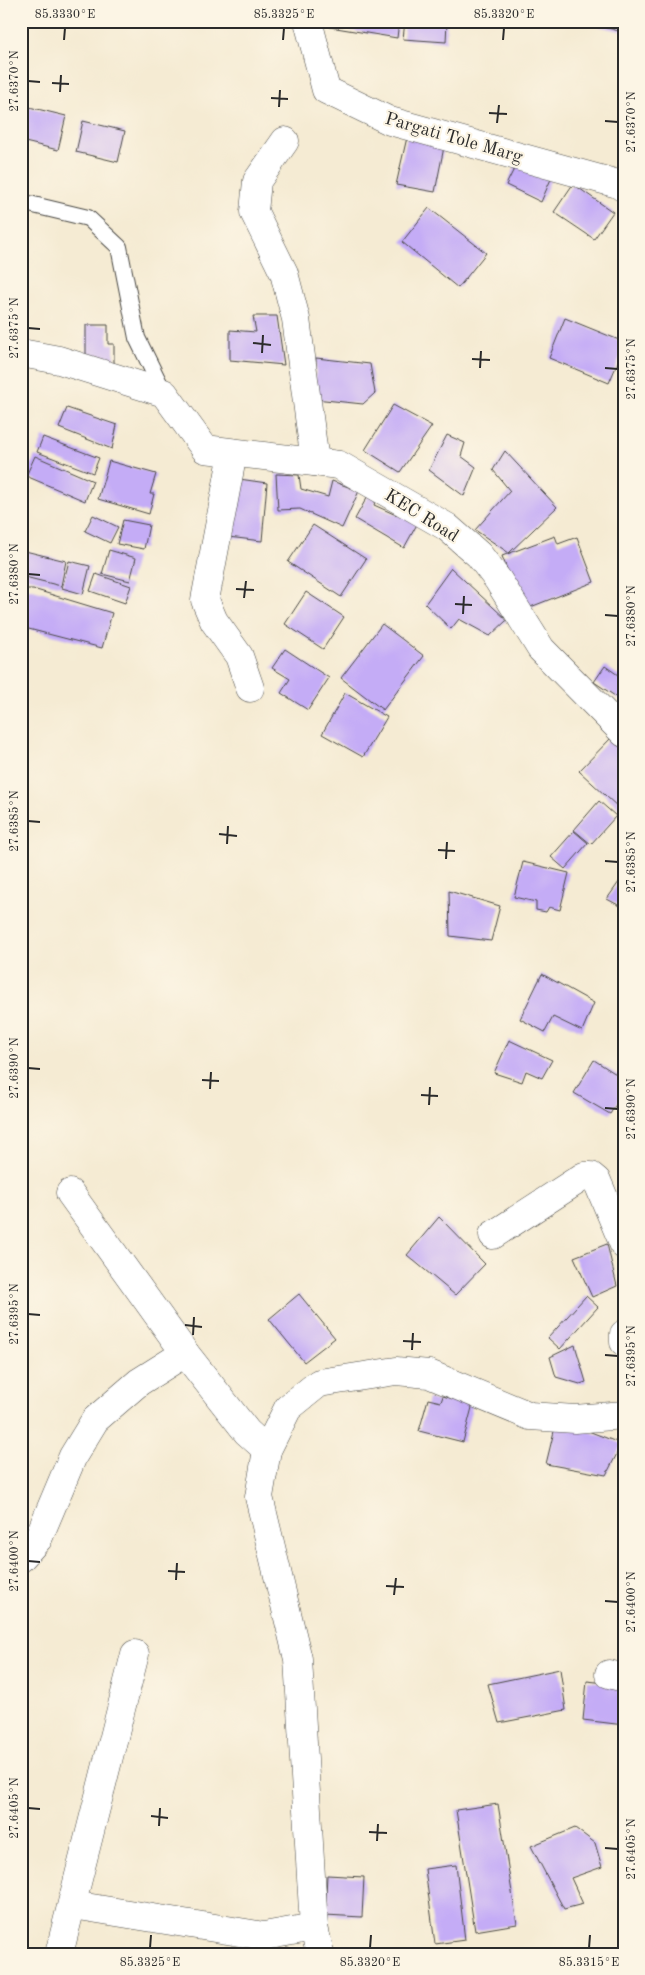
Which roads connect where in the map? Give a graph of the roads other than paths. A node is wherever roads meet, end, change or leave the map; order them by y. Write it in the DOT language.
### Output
graph roads {
  1 [pos="308,21"];
  2 [pos="285,141"];
  3 [pos="624,188"];
  4 [pos="21,202"];
  5 [pos="21,352"];
  6 [pos="164,393"];
  7 [pos="233,452"];
  8 [pos="316,462"];
  9 [pos="250,688"];
  10 [pos="624,733"];
  11 [pos="70,1192"];
  12 [pos="492,1235"];
  13 [pos="624,1245"];
  14 [pos="624,1334"];
  15 [pos="624,1342"];
  16 [pos="185,1352"];
  17 [pos="624,1415"];
  18 [pos="267,1450"];
  19 [pos="21,1558"];
  20 [pos="135,1654"];
  21 [pos="73,1905"];
  22 [pos="314,1928"];
  23 [pos="59,1954"];
  24 [pos="320,1954"];
  1 -- 3 [label="street, Pargati Tole Marg"];
  2 -- 8 [label="street"];
  4 -- 6 [label="lane"];
  5 -- 6 [label="street"];
  6 -- 7 [label="street, KEC Road"];
  7 -- 8 [label="street, KEC Road"];
  7 -- 9 [label="street"];
  8 -- 10 [label="street, KEC Road"];
  11 -- 16 [label="street"];
  12 -- 13 [label="street"];
  14 -- 15 [label="street"];
  16 -- 18 [label="street"];
  16 -- 19 [label="street"];
  17 -- 18 [label="street"];
  18 -- 22 [label="street"];
  20 -- 21 [label="street"];
  21 -- 22 [label="street"];
  21 -- 23 [label="street"];
  22 -- 24 [label="street"];
}
